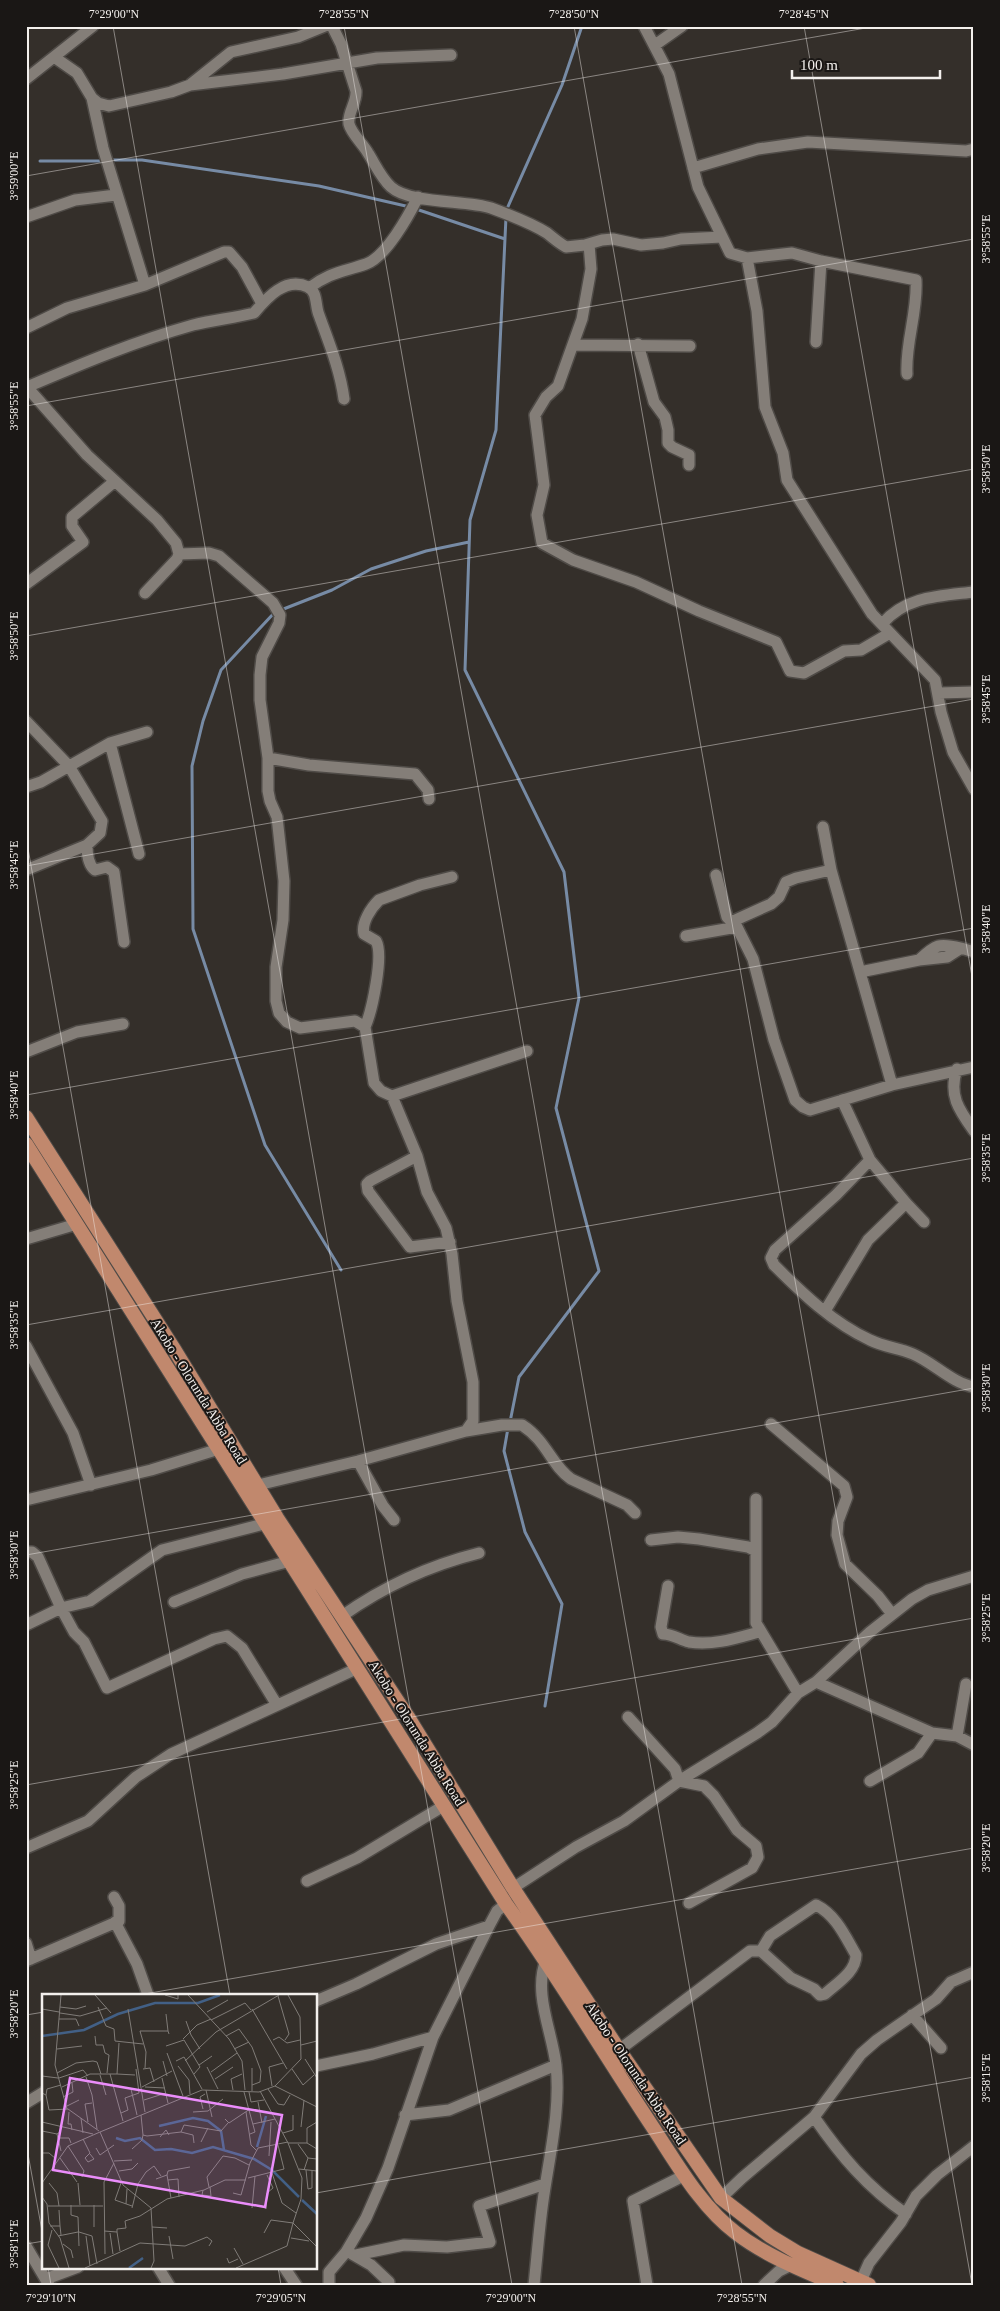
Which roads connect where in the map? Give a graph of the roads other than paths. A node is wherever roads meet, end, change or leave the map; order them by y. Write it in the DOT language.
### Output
graph roads {
  1 [pos="93,26"];
  2 [pos="325,26"];
  3 [pos="332,26"];
  4 [pos="644,26"];
  5 [pos="682,26"];
  6 [pos="655,45"];
  7 [pos="451,55"];
  8 [pos="54,57"];
  9 [pos="345,64"];
  10 [pos="26,79"];
  11 [pos="190,85"];
  12 [pos="92,98"];
  13 [pos="974,149"];
  14 [pos="693,168"];
  15 [pos="116,195"];
  16 [pos="418,197"];
  17 [pos="26,217"];
  18 [pos="722,237"];
  19 [pos="589,244"];
  20 [pos="747,258"];
  21 [pos="821,261"];
  22 [pos="145,285"];
  23 [pos="309,288"];
  24 [pos="261,302"];
  25 [pos="26,328"];
  26 [pos="816,342"];
  27 [pos="638,344"];
  28 [pos="574,345"];
  29 [pos="690,346"];
  30 [pos="907,374"];
  31 [pos="27,387"];
  32 [pos="344,399"];
  33 [pos="689,465"];
  34 [pos="115,481"];
  35 [pos="179,554"];
  36 [pos="26,584"];
  37 [pos="974,592"];
  38 [pos="145,593"];
  39 [pos="886,628"];
  40 [pos="974,692"];
  41 [pos="939,693"];
  42 [pos="26,721"];
  43 [pos="147,732"];
  44 [pos="110,743"];
  45 [pos="268,758"];
  46 [pos="69,766"];
  47 [pos="26,787"];
  48 [pos="974,789"];
  49 [pos="429,799"];
  50 [pos="823,827"];
  51 [pos="87,844"];
  52 [pos="139,854"];
  53 [pos="26,870"];
  54 [pos="831,870"];
  55 [pos="716,875"];
  56 [pos="452,877"];
  57 [pos="734,924"];
  58 [pos="686,936"];
  59 [pos="124,942"];
  60 [pos="974,952"];
  61 [pos="860,972"];
  62 [pos="123,1024"];
  63 [pos="365,1027"];
  64 [pos="528,1051"];
  65 [pos="26,1052"];
  66 [pos="974,1067"];
  67 [pos="957,1069"];
  68 [pos="892,1085"];
  69 [pos="392,1096"];
  70 [pos="842,1100"];
  71 [pos="26,1117"];
  72 [pos="974,1131"];
  73 [pos="26,1144"];
  74 [pos="417,1156"];
  75 [pos="870,1160"];
  76 [pos="906,1203"];
  77 [pos="924,1222"];
  78 [pos="77,1224"];
  79 [pos="26,1239"];
  80 [pos="450,1242"];
  81 [pos="825,1311"];
  82 [pos="26,1346"];
  83 [pos="974,1387"];
  84 [pos="771,1424"];
  85 [pos="466,1431"];
  86 [pos="219,1448"];
  87 [pos="358,1461"];
  88 [pos="91,1485"];
  89 [pos="258,1485"];
  90 [pos="756,1499"];
  91 [pos="26,1500"];
  92 [pos="635,1513"];
  93 [pos="394,1520"];
  94 [pos="264,1524"];
  95 [pos="651,1540"];
  96 [pos="756,1551"];
  97 [pos="26,1552"];
  98 [pos="480,1552"];
  99 [pos="290,1562"];
  100 [pos="974,1576"];
  101 [pos="668,1586"];
  102 [pos="174,1602"];
  103 [pos="61,1608"];
  104 [pos="892,1614"];
  105 [pos="342,1616"];
  106 [pos="26,1626"];
  107 [pos="760,1632"];
  108 [pos="358,1668"];
  109 [pos="816,1682"];
  110 [pos="966,1684"];
  111 [pos="798,1694"];
  112 [pos="277,1705"];
  113 [pos="628,1717"];
  114 [pos="408,1718"];
  115 [pos="395,1727"];
  116 [pos="932,1733"];
  117 [pos="957,1736"];
  118 [pos="974,1745"];
  119 [pos="679,1781"];
  120 [pos="870,1781"];
  121 [pos="444,1805"];
  122 [pos="26,1848"];
  123 [pos="306,1880"];
  124 [pos="513,1888"];
  125 [pos="114,1897"];
  126 [pos="689,1903"];
  127 [pos="506,1904"];
  128 [pos="115,1922"];
  129 [pos="489,1926"];
  130 [pos="26,1943"];
  131 [pos="761,1951"];
  132 [pos="28,1960"];
  133 [pos="546,1960"];
  134 [pos="974,1972"];
  135 [pos="148,1994"];
  136 [pos="318,2000"];
  137 [pos="912,2015"];
  138 [pos="433,2037"];
  139 [pos="941,2048"];
  140 [pos="619,2050"];
  141 [pos="556,2065"];
  142 [pos="318,2066"];
  143 [pos="42,2093"];
  144 [pos="26,2103"];
  145 [pos="406,2114"];
  146 [pos="814,2117"];
  147 [pos="974,2146"];
  148 [pos="685,2175"];
  149 [pos="546,2184"];
  150 [pos="721,2198"];
  151 [pos="906,2214"];
  152 [pos="26,2246"];
  153 [pos="351,2253"];
  154 [pos="791,2265"];
  155 [pos="76,2268"];
  156 [pos="159,2268"];
  157 [pos="285,2268"];
  158 [pos="47,2282"];
  159 [pos="389,2282"];
  160 [pos="865,2283"];
  161 [pos="329,2284"];
  162 [pos="169,2285"];
  163 [pos="296,2285"];
  164 [pos="534,2285"];
  165 [pos="647,2285"];
  166 [pos="764,2285"];
  167 [pos="837,2285"];
  1 -- 8 [label="street"];
  2 -- 11 [label="street"];
  3 -- 9 [label="street"];
  4 -- 6 [label="street"];
  5 -- 6 [label="street"];
  6 -- 14 [label="street"];
  7 -- 9 [label="street"];
  8 -- 10 [label="street"];
  8 -- 12 [label="street"];
  9 -- 11 [label="street"];
  9 -- 16 [label="street"];
  11 -- 12 [label="street"];
  12 -- 15 [label="street"];
  13 -- 14 [label="street"];
  14 -- 18 [label="street"];
  15 -- 17 [label="street"];
  15 -- 22 [label="street"];
  16 -- 19 [label="street"];
  16 -- 23 [label="street"];
  18 -- 19 [label="street"];
  18 -- 20 [label="street"];
  19 -- 28 [label="street"];
  20 -- 21 [label="street"];
  20 -- 39 [label="street"];
  21 -- 26 [label="street"];
  21 -- 30 [label="street"];
  22 -- 24 [label="street"];
  22 -- 25 [label="street"];
  23 -- 24 [label="street"];
  23 -- 32 [label="street"];
  24 -- 31 [label="street"];
  27 -- 28 [label="street"];
  27 -- 29 [label="street"];
  27 -- 33 [label="street"];
  28 -- 39 [label="street"];
  31 -- 34 [label="street"];
  34 -- 35 [label="street"];
  34 -- 36 [label="street"];
  35 -- 38 [label="street"];
  35 -- 45 [label="street"];
  37 -- 39 [label="street"];
  39 -- 41 [label="street"];
  40 -- 41 [label="street"];
  41 -- 48 [label="street"];
  42 -- 46 [label="street"];
  43 -- 44 [label="street"];
  44 -- 46 [label="street"];
  44 -- 52 [label="street"];
  45 -- 49 [label="street"];
  45 -- 63 [label="street"];
  46 -- 47 [label="street"];
  46 -- 51 [label="street"];
  50 -- 54 [label="street"];
  51 -- 53 [label="street"];
  51 -- 59 [label="street"];
  54 -- 57 [label="street"];
  54 -- 61 [label="street"];
  55 -- 57 [label="street"];
  56 -- 63 [label="street"];
  57 -- 58 [label="street"];
  57 -- 70 [label="street"];
  60 -- 61 [label="street"];
  61 -- 68 [label="street"];
  62 -- 65 [label="street"];
  63 -- 69 [label="street"];
  64 -- 69 [label="street"];
  66 -- 67 [label="street"];
  67 -- 68 [label="street"];
  67 -- 72 [label="street"];
  68 -- 70 [label="street"];
  69 -- 74 [label="street"];
  70 -- 75 [label="street"];
  71 -- 89 [label="main road, Akobo - Olorunda Abba Road"];
  73 -- 78 [label="main road, Akobo - Olorunda Abba Road"];
  74 -- 80 [label="street"];
  74 -- 80 [label="street"];
  75 -- 76 [label="street"];
  75 -- 81 [label="street"];
  76 -- 77 [label="street"];
  76 -- 81 [label="street"];
  78 -- 79 [label="street"];
  78 -- 86 [label="main road, Akobo - Olorunda Abba Road"];
  80 -- 85 [label="street"];
  81 -- 83 [label="street"];
  82 -- 88 [label="street"];
  84 -- 104 [label="street"];
  85 -- 87 [label="street"];
  85 -- 92 [label="street"];
  86 -- 88 [label="street"];
  86 -- 94 [label="main road, Akobo - Olorunda Abba Road"];
  87 -- 89 [label="street"];
  87 -- 93 [label="street"];
  88 -- 91 [label="street"];
  89 -- 105 [label="main road, Akobo - Olorunda Abba Road"];
  90 -- 96 [label="street"];
  94 -- 99 [label="main road, Akobo - Olorunda Abba Road"];
  94 -- 103 [label="street"];
  95 -- 96 [label="street"];
  96 -- 107 [label="street"];
  97 -- 103 [label="street"];
  98 -- 105 [label="street"];
  99 -- 102 [label="street"];
  99 -- 108 [label="main road, Akobo - Olorunda Abba Road"];
  100 -- 104 [label="street"];
  101 -- 107 [label="street"];
  103 -- 106 [label="street"];
  103 -- 112 [label="street"];
  104 -- 109 [label="street"];
  105 -- 114 [label="main road, Akobo - Olorunda Abba Road"];
  107 -- 111 [label="street"];
  108 -- 112 [label="street"];
  108 -- 115 [label="main road, Akobo - Olorunda Abba Road"];
  109 -- 111 [label="street"];
  109 -- 116 [label="street"];
  110 -- 117 [label="street"];
  111 -- 119 [label="street"];
  112 -- 122 [label="street"];
  113 -- 119 [label="street"];
  114 -- 115 [label="main road"];
  114 -- 124 [label="main road, Akobo - Olorunda Abba Road"];
  115 -- 121 [label="main road, Akobo - Olorunda Abba Road"];
  116 -- 117 [label="street"];
  116 -- 120 [label="street"];
  117 -- 118 [label="street"];
  119 -- 124 [label="street"];
  119 -- 126 [label="street"];
  121 -- 123 [label="street"];
  121 -- 127 [label="main road, Akobo - Olorunda Abba Road"];
  124 -- 140 [label="main road, Akobo - Olorunda Abba Road"];
  125 -- 128 [label="street"];
  127 -- 129 [label="street"];
  127 -- 133 [label="main road, Akobo - Olorunda Abba Road"];
  128 -- 132 [label="street"];
  128 -- 135 [label="street"];
  129 -- 136 [label="street"];
  129 -- 138 [label="street"];
  130 -- 132 [label="street"];
  131 -- 131 [label="street"];
  131 -- 140 [label="street"];
  133 -- 141 [label="street"];
  133 -- 148 [label="main road, Akobo - Olorunda Abba Road"];
  134 -- 137 [label="street"];
  137 -- 139 [label="street"];
  137 -- 146 [label="street"];
  138 -- 142 [label="street"];
  138 -- 145 [label="street"];
  140 -- 150 [label="main road, Akobo - Olorunda Abba Road"];
  141 -- 145 [label="street"];
  141 -- 149 [label="street"];
  143 -- 144 [label="street"];
  145 -- 153 [label="street"];
  146 -- 150 [label="street"];
  146 -- 151 [label="street"];
  147 -- 151 [label="street"];
  148 -- 154 [label="main road, Akobo - Olorunda Abba Road"];
  148 -- 165 [label="street"];
  149 -- 153 [label="street"];
  149 -- 164 [label="street"];
  150 -- 160 [label="main road, Akobo - Olorunda Abba Road"];
  151 -- 160 [label="street"];
  152 -- 158 [label="street"];
  153 -- 159 [label="street"];
  153 -- 161 [label="street"];
  154 -- 166 [label="street"];
  154 -- 167 [label="main road, Akobo - Olorunda Abba Road"];
  155 -- 158 [label="street"];
  156 -- 162 [label="street"];
  157 -- 163 [label="street"];
}
